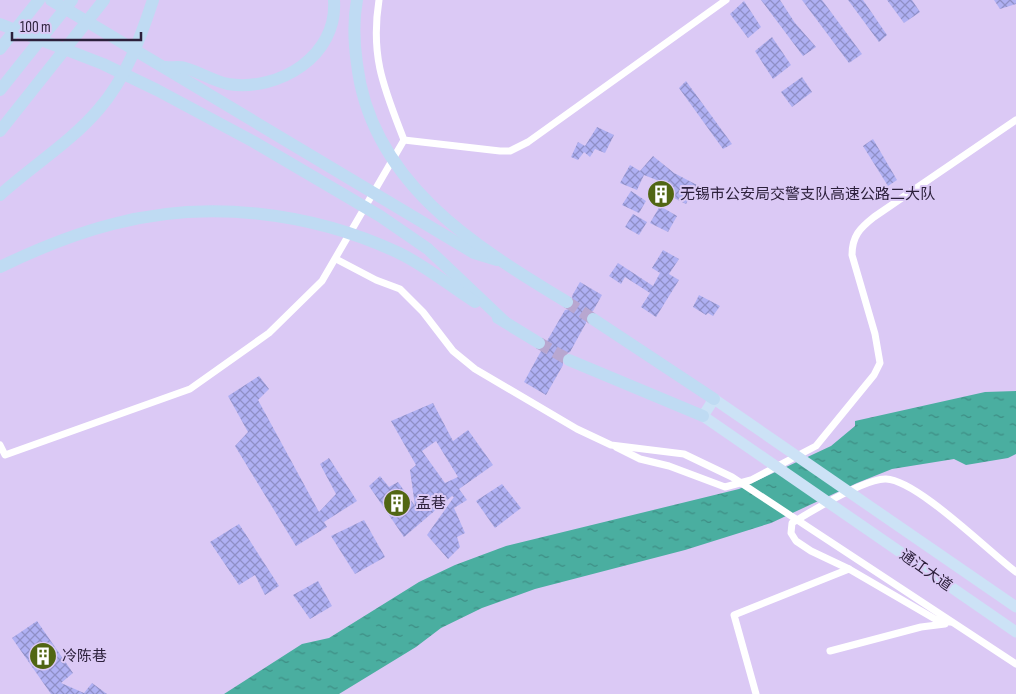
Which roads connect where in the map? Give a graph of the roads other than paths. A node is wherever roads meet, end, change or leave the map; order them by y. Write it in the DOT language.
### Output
graph roads {
  1 [pos="39,0"];
  2 [pos="52,0"];
  3 [pos="72,0"];
  4 [pos="104,0"];
  5 [pos="153,0"];
  6 [pos="334,0"];
  7 [pos="357,0"];
  8 [pos="379,0"];
  9 [pos="726,0"];
  10 [pos="0,24"];
  11 [pos="0,49"];
  12 [pos="164,67"];
  13 [pos="0,90"];
  14 [pos="1016,120"];
  15 [pos="0,131"];
  16 [pos="404,140"];
  17 [pos="0,195"];
  18 [pos="336,259"];
  19 [pos="497,260"];
  20 [pos="0,266"];
  21 [pos="567,302"];
  22 [pos="594,318"];
  23 [pos="504,322"];
  24 [pos="539,343"];
  25 [pos="569,360"];
  26 [pos="714,399"];
  27 [pos="703,416"];
  28 [pos="0,445"];
  29 [pos="611,445"];
  30 [pos="849,569"];
  31 [pos="1016,572"];
  32 [pos="1016,607"];
  33 [pos="953,623"];
  34 [pos="1016,632"];
  35 [pos="830,651"];
  36 [pos="1016,664"];
  37 [pos="756,694"];
  1 -- 11 [label="highway"];
  2 -- 12 [label="highway"];
  3 -- 13 [label="highway"];
  4 -- 15 [label="highway"];
  5 -- 17 [label="highway"];
  6 -- 12 [label="highway"];
  7 -- 19 [label="highway"];
  8 -- 16 [label="street"];
  9 -- 16 [label="street"];
  10 -- 23 [label="highway"];
  12 -- 19 [label="highway"];
  14 -- 29 [label="street"];
  16 -- 18 [label="street"];
  18 -- 28 [label="street"];
  18 -- 29 [label="street"];
  19 -- 21 [label="highway"];
  20 -- 23 [label="highway"];
  22 -- 26 [label="highway"];
  23 -- 24 [label="highway"];
  25 -- 27 [label="highway"];
  26 -- 27 [label="highway"];
  26 -- 32 [label="highway, 通江大道"];
  27 -- 34 [label="highway, 通江大道"];
  29 -- 33 [label="street"];
  30 -- 31 [label="street"];
  30 -- 33 [label="street"];
  30 -- 37 [label="street"];
  33 -- 35 [label="street"];
  33 -- 36 [label="street"];
}
